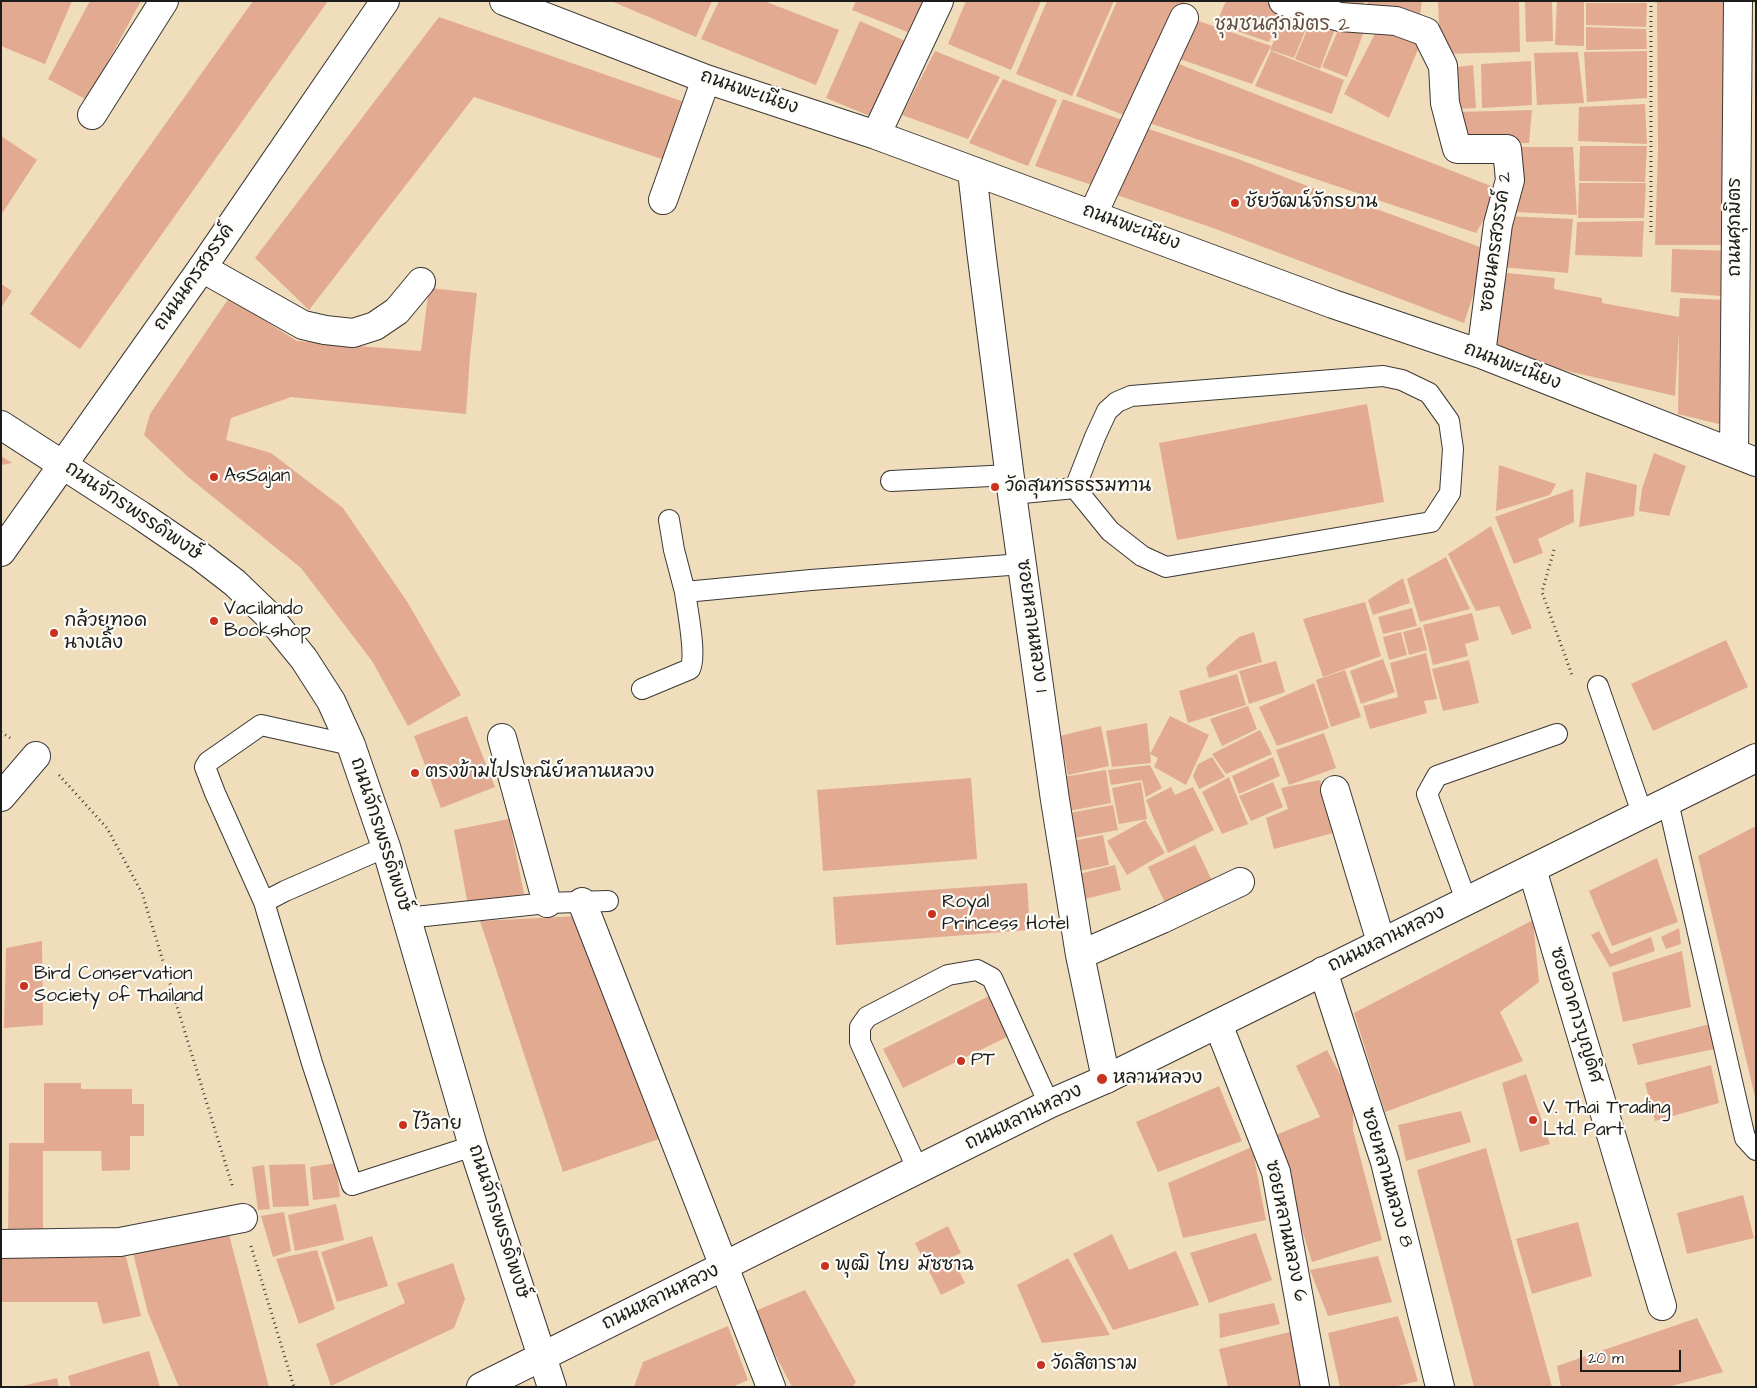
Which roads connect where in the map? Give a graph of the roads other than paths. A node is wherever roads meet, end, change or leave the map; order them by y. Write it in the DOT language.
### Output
graph roads {
  1 [pos="164,1"];
  2 [pos="385,1"];
  3 [pos="504,1"];
  4 [pos="939,1"];
  5 [pos="1283,1"];
  6 [pos="1738,1"];
  7 [pos="1184,18"];
  8 [pos="706,79"];
  9 [pos="92,114"];
  10 [pos="876,135"];
  11 [pos="972,171"];
  12 [pos="663,200"];
  13 [pos="1093,214"];
  14 [pos="202,268"];
  15 [pos="422,282"];
  16 [pos="1481,354"];
  17 [pos="1,425"];
  18 [pos="1745,458"];
  19 [pos="62,465"];
  20 [pos="891,481"];
  21 [pos="1011,485"];
  22 [pos="1075,488"];
  23 [pos="669,520"];
  24 [pos="1,552"];
  25 [pos="1022,564"];
  26 [pos="685,592"];
  27 [pos="1598,686"];
  28 [pos="642,689"];
  29 [pos="1557,734"];
  30 [pos="502,738"];
  31 [pos="351,746"];
  32 [pos="36,756"];
  33 [pos="1756,758"];
  34 [pos="1335,790"];
  35 [pos="1,797"];
  36 [pos="1668,802"];
  37 [pos="1642,813"];
  38 [pos="386,847"];
  39 [pos="1532,868"];
  40 [pos="1240,882"];
  41 [pos="1466,900"];
  42 [pos="264,902"];
  43 [pos="595,902"];
  44 [pos="547,903"];
  45 [pos="406,918"];
  46 [pos="1381,942"];
  47 [pos="1080,955"];
  48 [pos="1323,972"];
  49 [pos="1218,1024"];
  50 [pos="1106,1079"];
  51 [pos="1049,1104"];
  52 [pos="473,1146"];
  53 [pos="1756,1150"];
  54 [pos="918,1170"];
  55 [pos="243,1218"];
  56 [pos="1,1244"];
  57 [pos="723,1267"];
  58 [pos="1662,1306"];
  59 [pos="542,1356"];
  60 [pos="481,1387"];
  61 [pos="552,1387"];
  62 [pos="771,1387"];
  63 [pos="1315,1387"];
  64 [pos="1440,1387"];
  1 -- 9 [label="street"];
  2 -- 14 [label="street, ถนนนครสวรรค์"];
  3 -- 8 [label="street, ถนนพะเนียง"];
  4 -- 10 [label="street"];
  5 -- 16 [label="street, ซอยนครสวรรค์ 2"];
  6 -- 18 [label="street, ถนนศุภมิตร"];
  7 -- 13 [label="street"];
  8 -- 10 [label="street, ถนนพะเนียง"];
  8 -- 12 [label="street"];
  10 -- 11 [label="street, ถนนพะเนียง"];
  11 -- 13 [label="street, ถนนพะเนียง"];
  11 -- 21 [label="street, ซอยหลานหลวง 1"];
  13 -- 16 [label="street, ถนนพะเนียง"];
  14 -- 15 [label="street"];
  14 -- 19 [label="street, ถนนนครสวรรค์"];
  16 -- 18 [label="street, ถนนพะเนียง"];
  17 -- 19 [label="street, ถนนจักรพรรดิพงษ์"];
  19 -- 24 [label="street, ถนนนครสวรรค์"];
  19 -- 31 [label="street, ถนนจักรพรรดิพงษ์"];
  20 -- 21 [label="lane"];
  21 -- 22 [label="lane"];
  21 -- 25 [label="street, ซอยหลานหลวง 1"];
  22 -- 22 [label="lane"];
  23 -- 26 [label="lane"];
  25 -- 26 [label="lane"];
  25 -- 47 [label="street, ซอยหลานหลวง 1"];
  26 -- 28 [label="lane"];
  27 -- 37 [label="lane"];
  29 -- 41 [label="lane"];
  30 -- 44 [label="street"];
  31 -- 38 [label="street, ถนนจักรพรรดิพงษ์"];
  31 -- 42 [label="lane"];
  32 -- 35 [label="street"];
  33 -- 36 [label="street, ถนนหลานหลวง"];
  34 -- 46 [label="street"];
  36 -- 37 [label="street, ถนนหลานหลวง"];
  36 -- 53 [label="lane"];
  37 -- 39 [label="street, ถนนหลานหลวง"];
  38 -- 42 [label="lane"];
  38 -- 45 [label="street, ถนนจักรพรรดิพงษ์"];
  39 -- 41 [label="street, ถนนหลานหลวง"];
  39 -- 58 [label="street, ซอยอาคารบุญดิศ"];
  40 -- 47 [label="street"];
  41 -- 46 [label="street, ถนนหลานหลวง"];
  42 -- 52 [label="lane"];
  43 -- 44 [label="lane"];
  43 -- 57 [label="street"];
  44 -- 45 [label="lane"];
  45 -- 52 [label="street, ถนนจักรพรรดิพงษ์"];
  46 -- 48 [label="street, ถนนหลานหลวง"];
  47 -- 50 [label="street, ซอยหลานหลวง 1"];
  48 -- 49 [label="street, ถนนหลานหลวง"];
  48 -- 64 [label="street, ซอยหลานหลวง 8"];
  49 -- 50 [label="street, ถนนหลานหลวง"];
  49 -- 63 [label="street, ซอยหลานหลวง 6"];
  50 -- 51 [label="street, ถนนหลานหลวง"];
  51 -- 54 [label="street, ถนนหลานหลวง"];
  51 -- 54 [label="lane"];
  52 -- 59 [label="street, ถนนจักรพรรดิพงษ์"];
  54 -- 57 [label="street, ถนนหลานหลวง"];
  55 -- 56 [label="street"];
  57 -- 59 [label="street, ถนนหลานหลวง"];
  57 -- 62 [label="street"];
  59 -- 60 [label="street, ถนนหลานหลวง"];
  59 -- 61 [label="street, ถนนจักรพรรดิพงษ์"];
}
